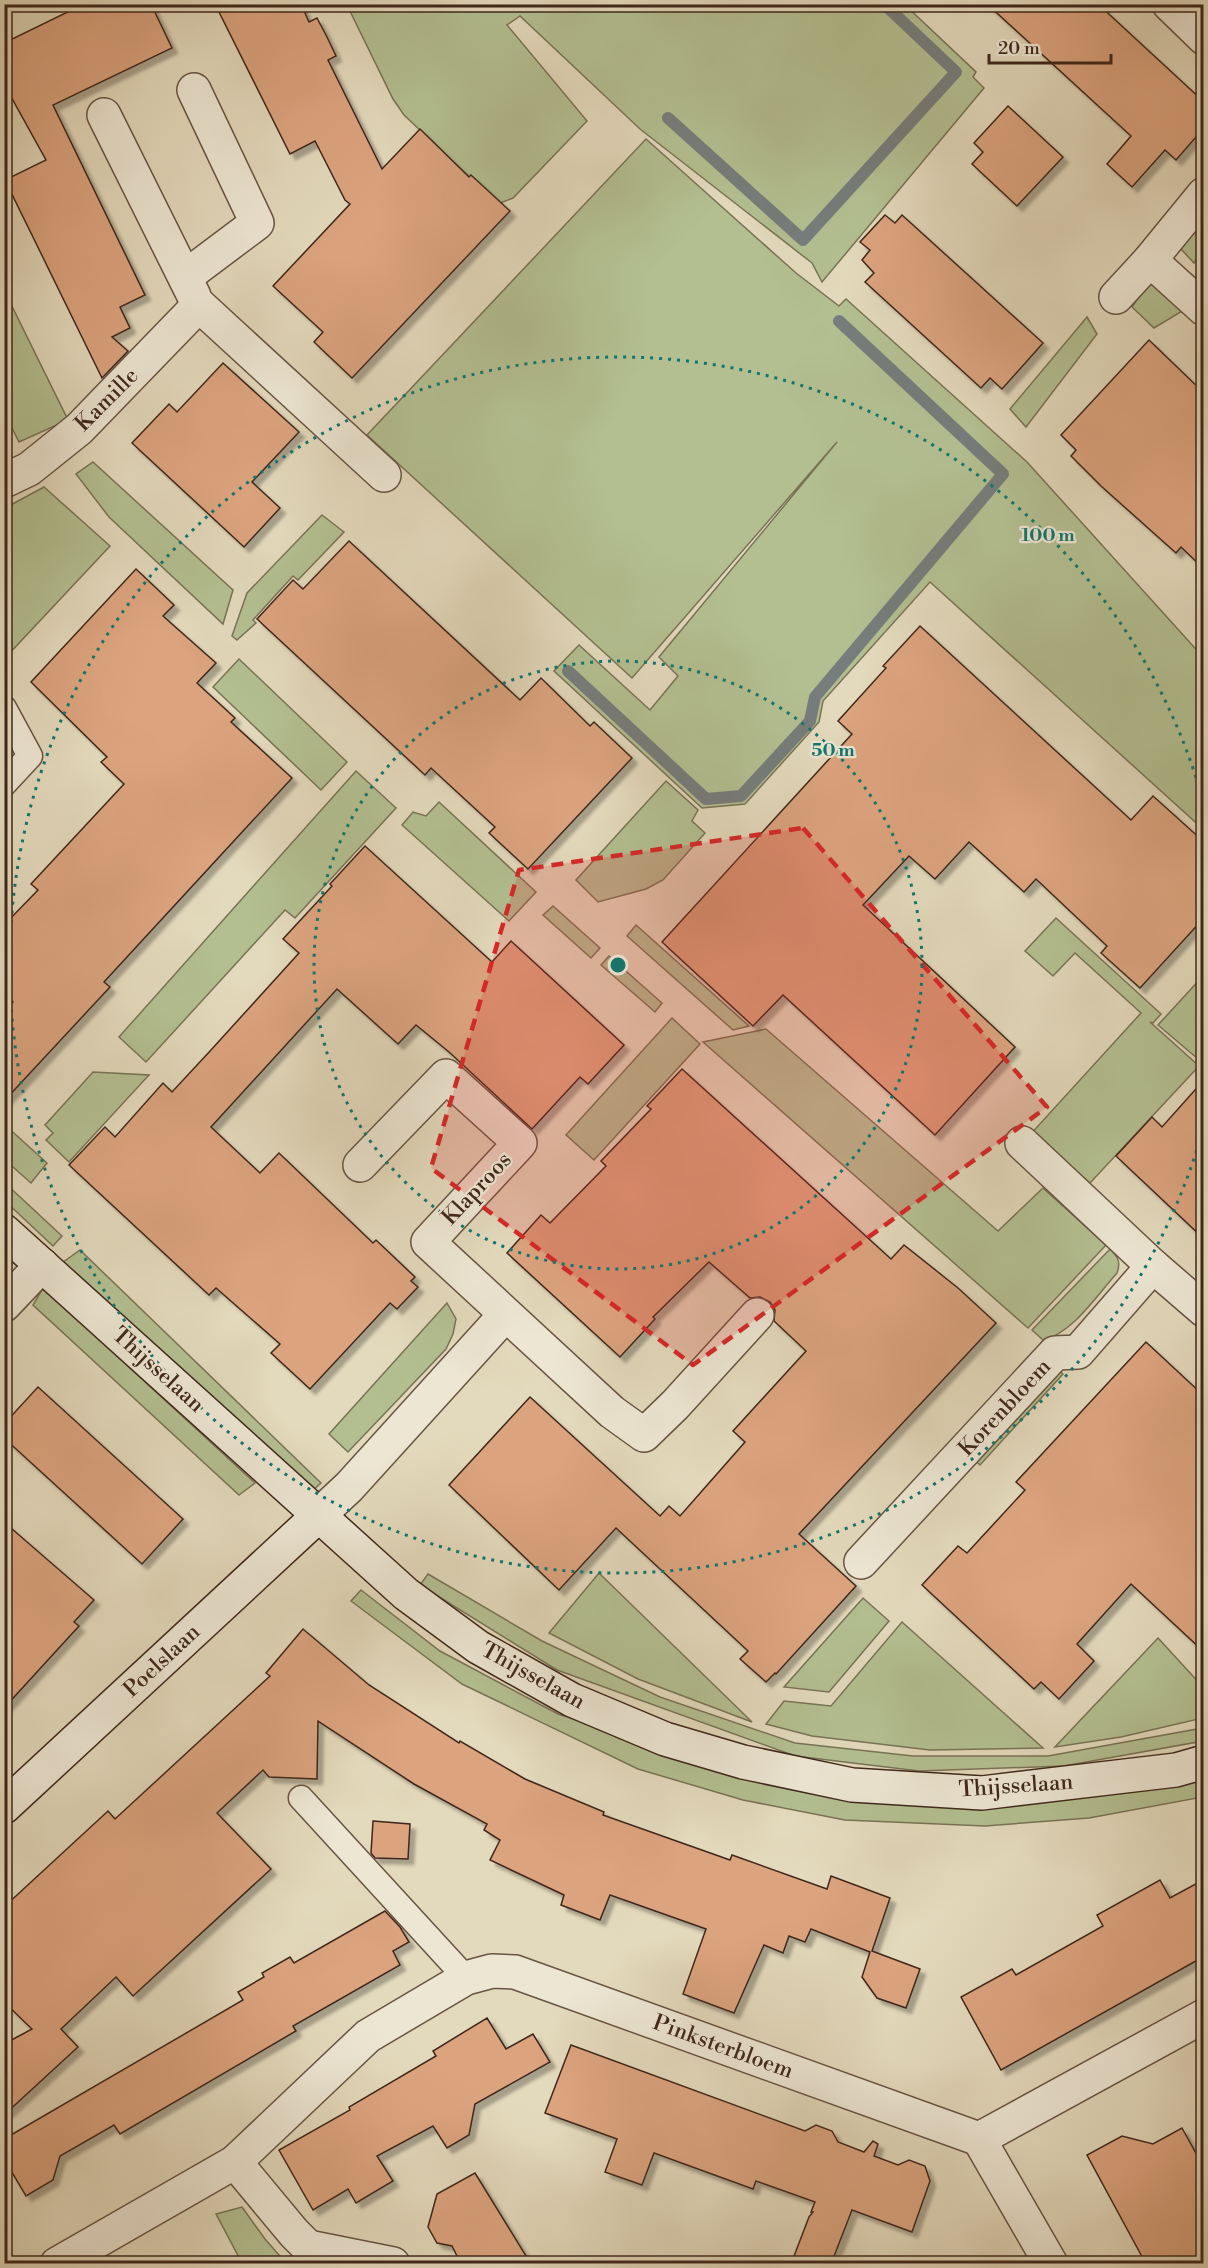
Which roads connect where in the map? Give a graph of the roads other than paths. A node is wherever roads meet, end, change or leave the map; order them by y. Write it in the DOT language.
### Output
graph roads {
  1 [pos="1169,4"];
  2 [pos="1203,38"];
  3 [pos="194,90"];
  4 [pos="104,115"];
  5 [pos="1203,194"];
  6 [pos="1150,260"];
  7 [pos="192,291"];
  8 [pos="1116,297"];
  9 [pos="1203,309"];
  10 [pos="384,475"];
  11 [pos="4,482"];
  12 [pos="4,708"];
  13 [pos="4,784"];
  14 [pos="1022,1143"];
  15 [pos="360,1165"];
  16 [pos="4,1231"];
  17 [pos="42,1265"];
  18 [pos="1153,1266"];
  19 [pos="4,1305"];
  20 [pos="1203,1310"];
  21 [pos="505,1315"];
  22 [pos="757,1315"];
  23 [pos="319,1515"];
  24 [pos="861,1562"];
  25 [pos="1203,1762"];
  26 [pos="301,1798"];
  27 [pos="4,1807"];
  28 [pos="466,1978"];
  29 [pos="1203,2016"];
  30 [pos="979,2139"];
  31 [pos="235,2162"];
  32 [pos="57,2264"];
  33 [pos="393,2264"];
  34 [pos="1051,2264"];
  1 -- 2 [label="street"];
  3 -- 7 [label="street, Kamille"];
  4 -- 7 [label="street"];
  5 -- 6 [label="street"];
  6 -- 8 [label="street"];
  6 -- 9 [label="street"];
  7 -- 10 [label="street"];
  7 -- 11 [label="street, Kamille"];
  12 -- 13 [label="lane"];
  14 -- 18 [label="street"];
  15 -- 21 [label="street, Klaproos"];
  16 -- 17 [label="street, Thijsselaan"];
  17 -- 19 [label="street"];
  17 -- 23 [label="street, Thijsselaan"];
  18 -- 20 [label="street"];
  18 -- 24 [label="street, Korenbloem"];
  21 -- 22 [label="street, Klaproos"];
  21 -- 23 [label="street"];
  23 -- 25 [label="street, Thijsselaan"];
  23 -- 27 [label="street, Poelslaan"];
  26 -- 28 [label="lane"];
  28 -- 30 [label="street, Pinksterbloem"];
  28 -- 31 [label="street, Pinksterbloem"];
  29 -- 30 [label="street"];
  30 -- 34 [label="street"];
  31 -- 32 [label="street, Pinksterbloem"];
  31 -- 33 [label="street"];
}
